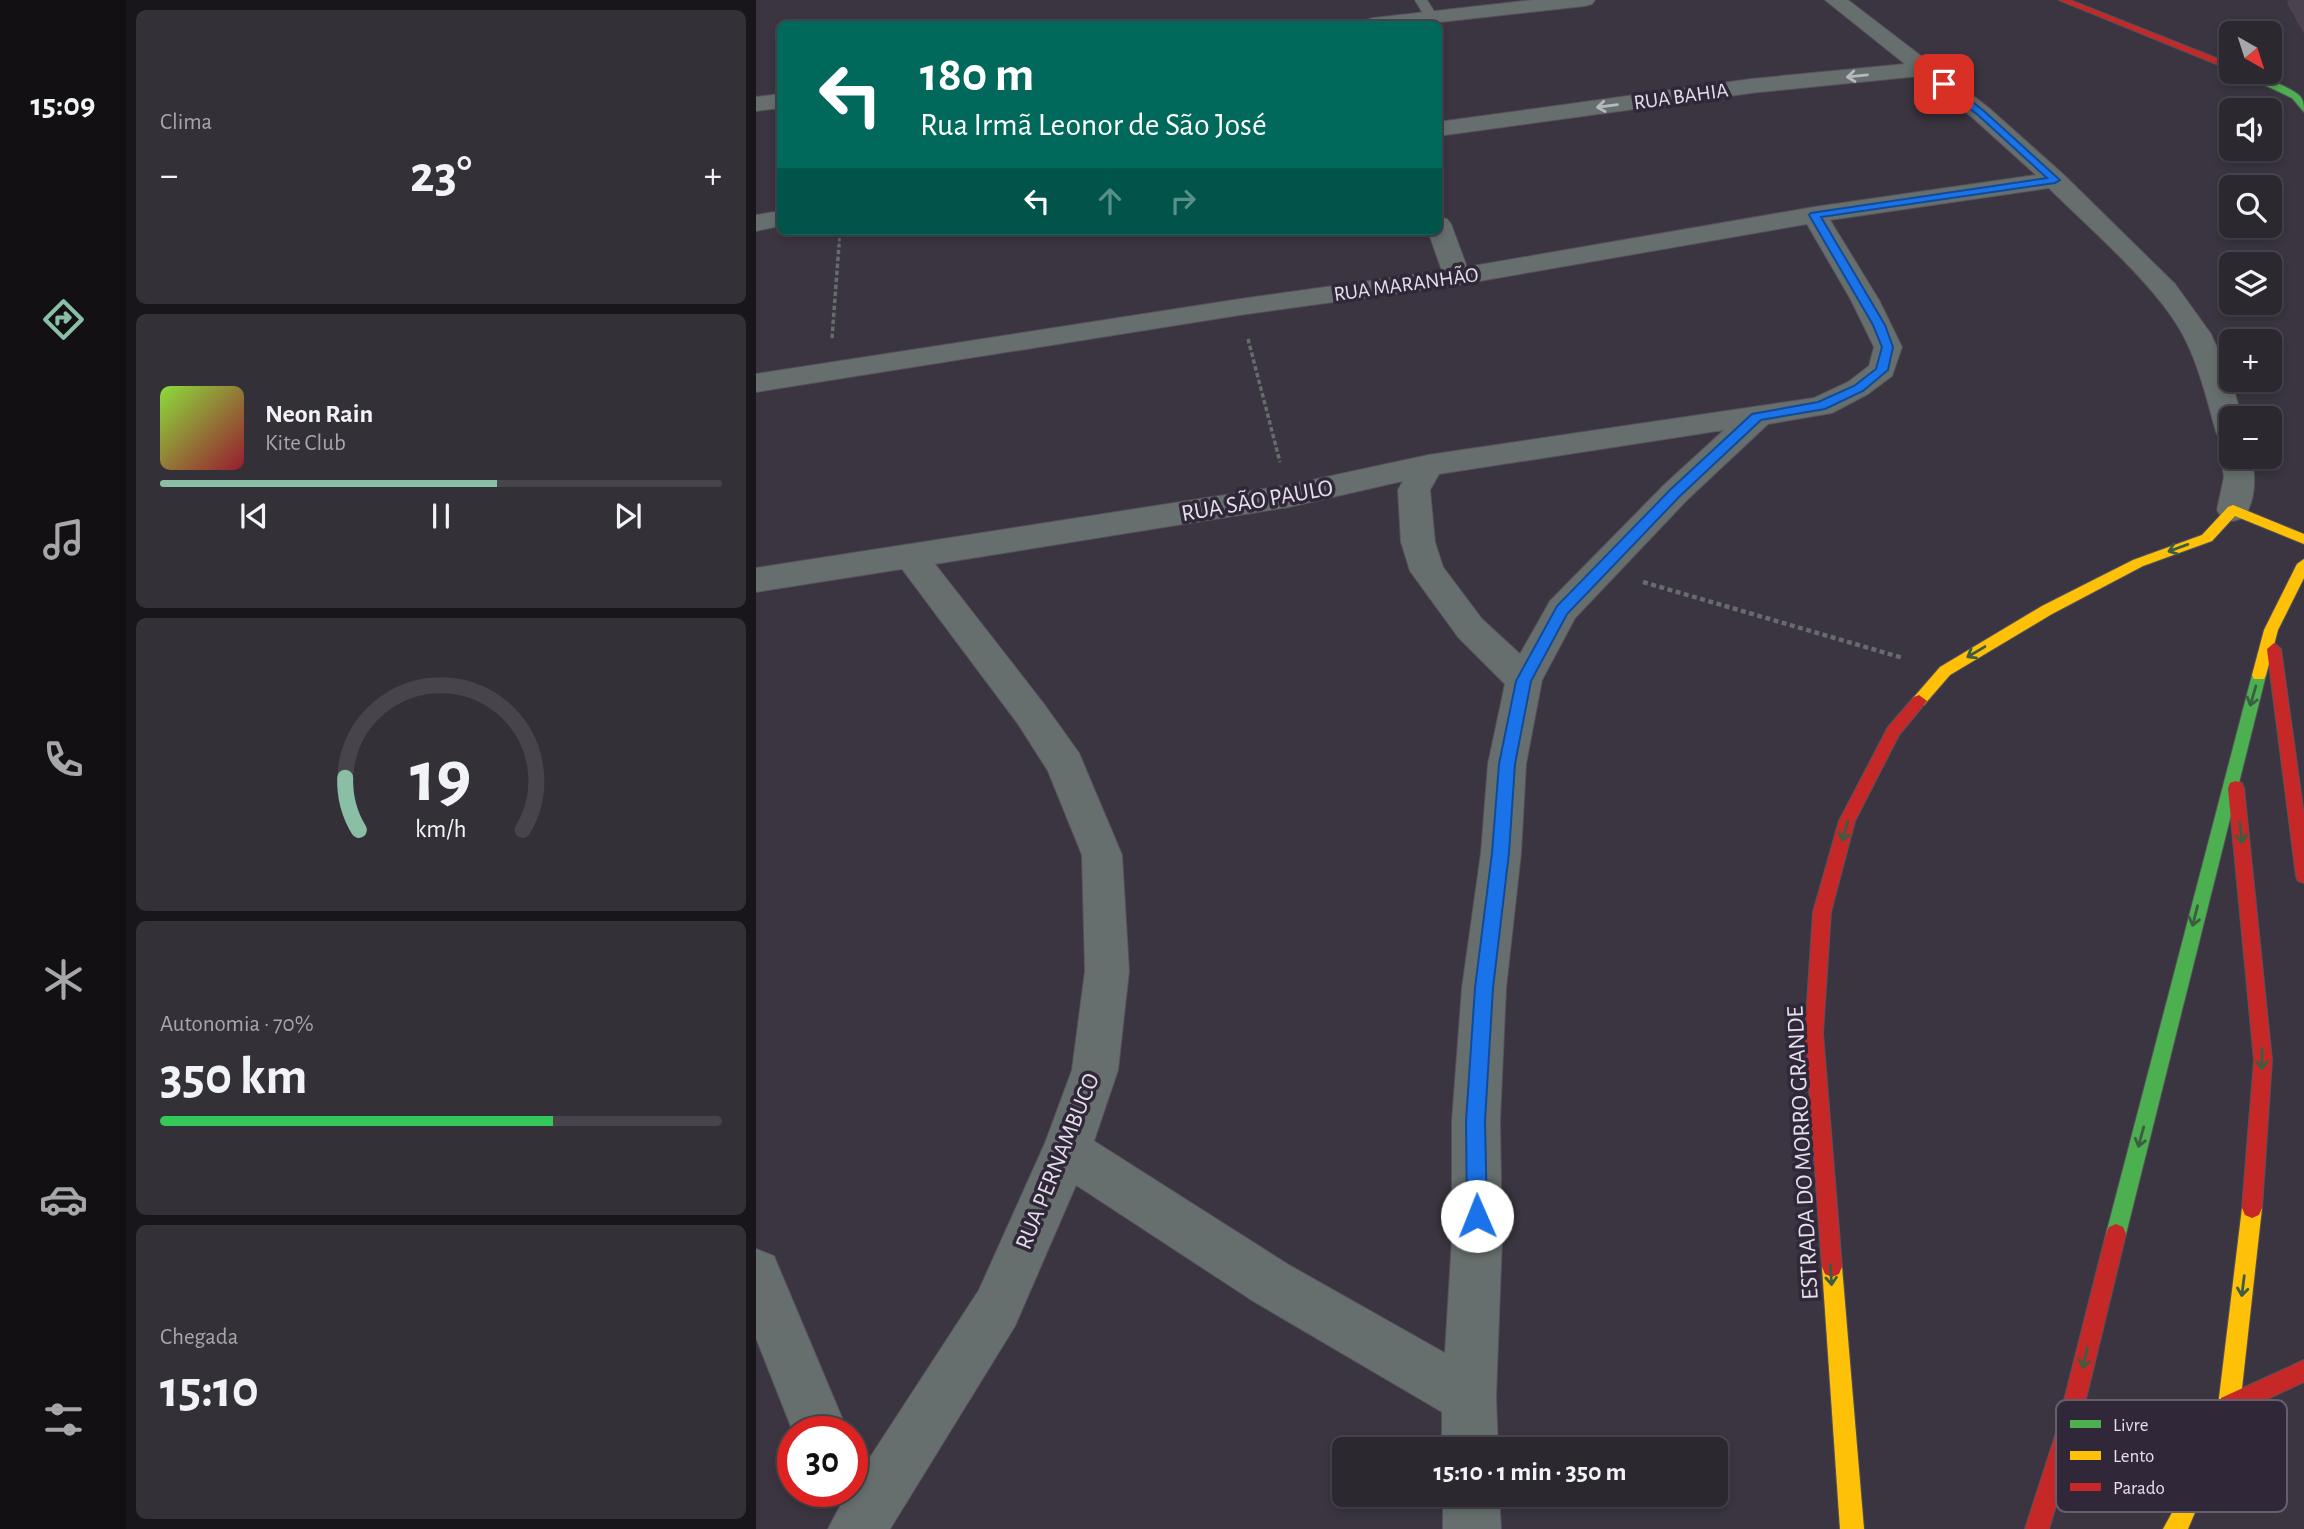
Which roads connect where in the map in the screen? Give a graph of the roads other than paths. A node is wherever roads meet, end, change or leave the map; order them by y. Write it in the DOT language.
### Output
graph roads {
  1 [pos="1585,0"];
  2 [pos="1835,0"];
  3 [pos="2063,0"];
  4 [pos="1426,8"];
  5 [pos="1383,21"];
  6 [pos="2219,62"];
  7 [pos="1925,69"];
  8 [pos="2268,84"];
  9 [pos="777,101"];
  10 [pos="756,104"];
  11 [pos="2304,109"];
  12 [pos="1442,128"];
  13 [pos="2055,180"];
  14 [pos="1814,215"];
  15 [pos="777,220"];
  16 [pos="756,223"];
  17 [pos="1442,234"];
  18 [pos="1457,277"];
  19 [pos="756,383"];
  20 [pos="2224,406"];
  21 [pos="1757,417"];
  22 [pos="1428,465"];
  23 [pos="2238,469"];
  24 [pos="2233,510"];
  25 [pos="2304,539"];
  26 [pos="910,555"];
  27 [pos="2304,564"];
  28 [pos="756,580"];
  29 [pos="2271,630"];
  30 [pos="1524,681"];
  31 [pos="2234,765"];
  32 [pos="2304,876"];
  33 [pos="1066,1151"];
  34 [pos="756,1274"];
  35 [pos="2304,1371"];
  36 [pos="1469,1397"];
  37 [pos="2075,1400"];
  38 [pos="2230,1400"];
  39 [pos="2242,1400"];
  40 [pos="814,1416"];
  41 [pos="1470,1437"];
  42 [pos="2056,1468"];
  43 [pos="1471,1507"];
  44 [pos="2185,1512"];
  45 [pos="854,1515"];
  46 [pos="1472,1529"];
  47 [pos="1852,1529"];
  48 [pos="2037,1529"];
  49 [pos="2175,1529"];
  1 -- 4 [label="street"];
  2 -- 7 [label="street"];
  3 -- 6 [label="street"];
  4 -- 5 [label="street"];
  7 -- 12 [label="street, RUA BAHIA, one-way"];
  7 -- 13 [label="street"];
  8 -- 11 [label="street"];
  9 -- 10 [label="street"];
  13 -- 14 [label="street, RUA MARANHÃO"];
  13 -- 20 [label="street"];
  14 -- 18 [label="street, RUA MARANHÃO"];
  14 -- 21 [label="street, RUA SÃO PAULO"];
  15 -- 16 [label="street"];
  17 -- 18 [label="street"];
  18 -- 19 [label="street, RUA MARANHÃO"];
  21 -- 22 [label="street, RUA SÃO PAULO"];
  21 -- 30 [label="street"];
  22 -- 26 [label="street, RUA SÃO PAULO"];
  22 -- 30 [label="street"];
  23 -- 24 [label="street"];
  24 -- 25 [label="street"];
  24 -- 47 [label="street, ESTRADA DO MORRO GRANDE, one-way"];
  26 -- 28 [label="street, RUA SÃO PAULO"];
  26 -- 33 [label="street, RUA PERNAMBUCO"];
  27 -- 29 [label="street"];
  29 -- 31 [label="street, one-way"];
  29 -- 32 [label="street"];
  30 -- 36 [label="street"];
  31 -- 37 [label="street, one-way"];
  31 -- 38 [label="street, one-way"];
  33 -- 36 [label="street"];
  33 -- 45 [label="street, RUA PERNAMBUCO"];
  34 -- 40 [label="street"];
  35 -- 39 [label="street"];
  36 -- 41 [label="street"];
  42 -- 48 [label="street, one-way"];
  43 -- 46 [label="street"];
  44 -- 49 [label="street"];
}
